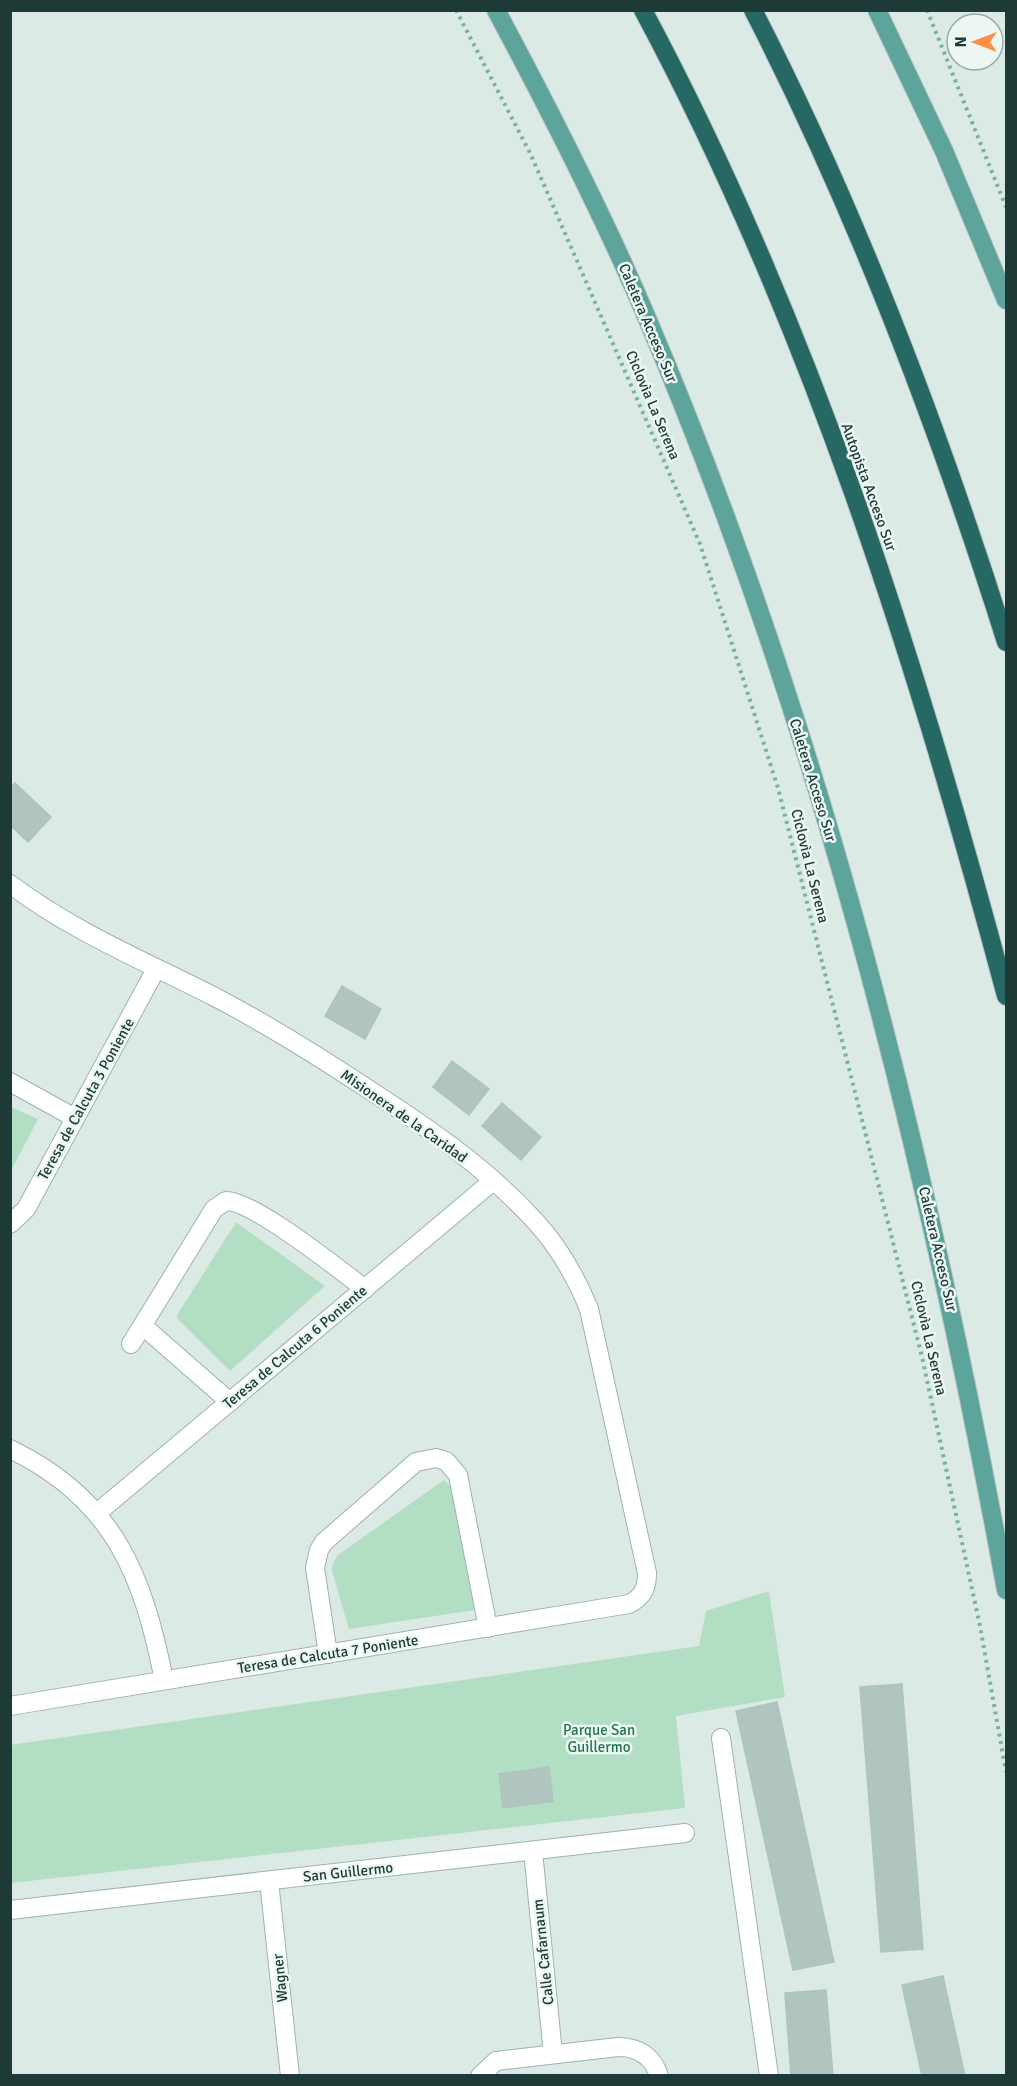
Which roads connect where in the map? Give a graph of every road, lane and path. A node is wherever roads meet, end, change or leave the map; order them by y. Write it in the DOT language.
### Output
graph roads {
  1 [pos="456,10"];
  2 [pos="496,10"];
  3 [pos="643,10"];
  4 [pos="753,10"];
  5 [pos="877,10"];
  6 [pos="927,10"];
  7 [pos="1006,207"];
  8 [pos="1006,300"];
  9 [pos="1006,642"];
  10 [pos="10,884"];
  11 [pos="156,969"];
  12 [pos="1006,996"];
  13 [pos="10,1082"];
  14 [pos="75,1118"];
  15 [pos="493,1181"];
  16 [pos="10,1224"];
  17 [pos="364,1289"];
  18 [pos="143,1326"];
  19 [pos="131,1344"];
  20 [pos="230,1402"];
  21 [pos="10,1449"];
  22 [pos="97,1513"];
  23 [pos="1006,1590"];
  24 [pos="642,1595"];
  25 [pos="488,1628"];
  26 [pos="328,1654"];
  27 [pos="164,1680"];
  28 [pos="10,1706"];
  29 [pos="722,1738"];
  30 [pos="1006,1772"];
  31 [pos="685,1833"];
  32 [pos="533,1851"];
  33 [pos="269,1881"];
  34 [pos="10,1910"];
  35 [pos="553,2054"];
  36 [pos="481,2074"];
  37 [pos="290,2076"];
  38 [pos="659,2076"];
  39 [pos="769,2076"];
  1 -- 30 [label="path, Ciclovìa La Serena"];
  2 -- 23 [label="main road, Caletera Acceso Sur"];
  3 -- 12 [label="highway, Autopista Acceso Sur"];
  4 -- 9 [label="highway"];
  5 -- 8 [label="main road"];
  6 -- 7 [label="path"];
  10 -- 11 [label="street, Misionera de la Caridad"];
  11 -- 14 [label="street, Teresa de Calcuta 3 Poniente"];
  11 -- 15 [label="street, Misionera de la Caridad"];
  13 -- 14 [label="street"];
  14 -- 16 [label="street, Teresa de Calcuta 3 Poniente"];
  15 -- 17 [label="street, Teresa de Calcuta 6 Poniente"];
  15 -- 24 [label="street, Misionera de la Caridad"];
  17 -- 18 [label="street"];
  17 -- 20 [label="street, Teresa de Calcuta 6 Poniente"];
  18 -- 19 [label="street"];
  18 -- 20 [label="street"];
  20 -- 22 [label="street, Teresa de Calcuta 6 Poniente"];
  21 -- 22 [label="street"];
  22 -- 27 [label="street"];
  24 -- 25 [label="street, Teresa de Calcuta 7 Poniente"];
  25 -- 26 [label="street, Teresa de Calcuta 7 Poniente"];
  25 -- 26 [label="street"];
  26 -- 27 [label="street, Teresa de Calcuta 7 Poniente"];
  27 -- 28 [label="street, Teresa de Calcuta 7 Poniente"];
  29 -- 39 [label="street"];
  31 -- 32 [label="street, San Guillermo"];
  32 -- 33 [label="street, San Guillermo"];
  32 -- 35 [label="street, Calle Cafarnaum"];
  33 -- 34 [label="street, San Guillermo"];
  33 -- 37 [label="street, Wagner"];
  35 -- 36 [label="street"];
  35 -- 38 [label="street"];
}
